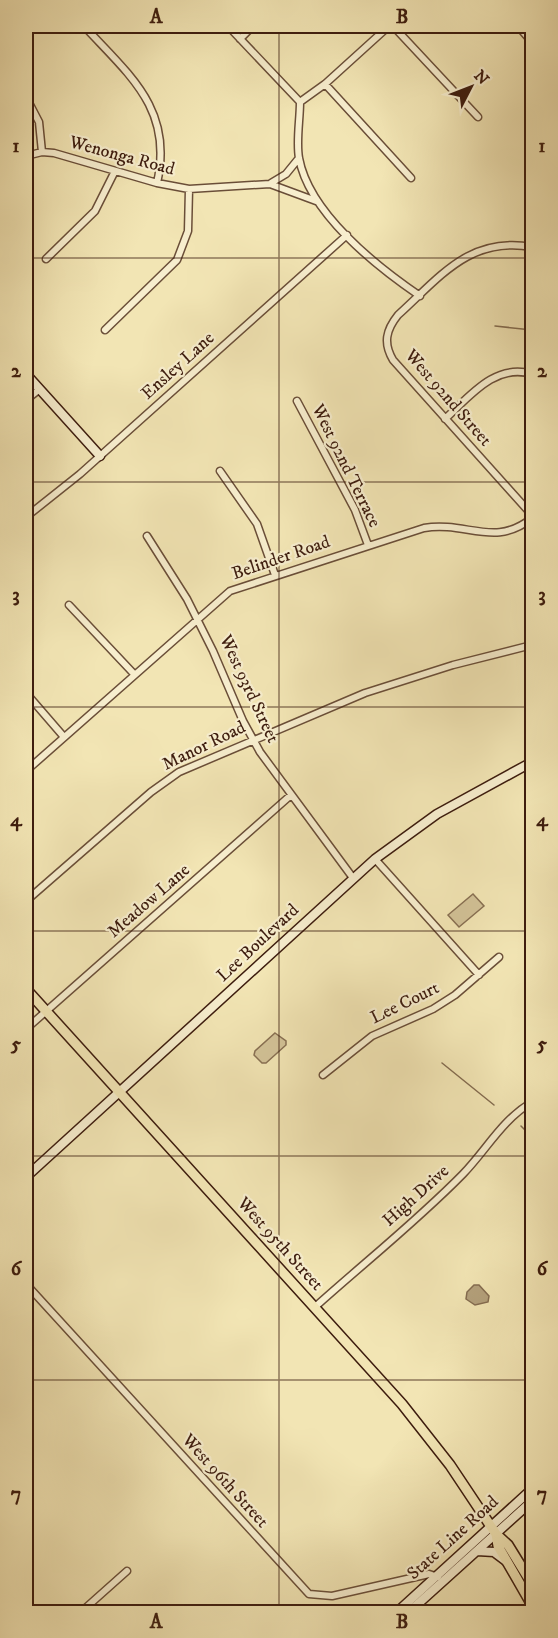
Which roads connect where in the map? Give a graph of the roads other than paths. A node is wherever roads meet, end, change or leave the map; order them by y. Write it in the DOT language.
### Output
graph roads {
  1 [pos="84,26"];
  2 [pos="228,26"];
  3 [pos="253,26"];
  4 [pos="388,26"];
  5 [pos="393,26"];
  6 [pos="518,26"];
  7 [pos="240,39"];
  8 [pos="532,42"];
  9 [pos="325,84"];
  10 [pos="26,97"];
  11 [pos="300,102"];
  12 [pos="478,117"];
  13 [pos="42,152"];
  14 [pos="26,156"];
  15 [pos="298,158"];
  16 [pos="115,171"];
  17 [pos="411,178"];
  18 [pos="157,183"];
  19 [pos="270,184"];
  20 [pos="189,189"];
  21 [pos="316,201"];
  22 [pos="347,235"];
  23 [pos="532,247"];
  24 [pos="46,259"];
  25 [pos="420,296"];
  26 [pos="105,330"];
  27 [pos="26,374"];
  28 [pos="532,374"];
  29 [pos="40,389"];
  30 [pos="26,400"];
  31 [pos="297,401"];
  32 [pos="445,418"];
  33 [pos="100,456"];
  34 [pos="220,471"];
  35 [pos="26,517"];
  36 [pos="532,517"];
  37 [pos="147,536"];
  38 [pos="368,545"];
  39 [pos="274,575"];
  40 [pos="69,605"];
  41 [pos="197,618"];
  42 [pos="532,645"];
  43 [pos="134,674"];
  44 [pos="26,693"];
  45 [pos="64,736"];
  46 [pos="252,738"];
  47 [pos="532,762"];
  48 [pos="26,771"];
  49 [pos="291,795"];
  50 [pos="375,859"];
  51 [pos="353,878"];
  52 [pos="26,901"];
  53 [pos="499,957"];
  54 [pos="479,975"];
  55 [pos="26,989"];
  56 [pos="46,1011"];
  57 [pos="26,1029"];
  58 [pos="324,1075"];
  59 [pos="119,1092"];
  60 [pos="532,1102"];
  61 [pos="26,1177"];
  62 [pos="26,1284"];
  63 [pos="315,1307"];
  64 [pos="532,1489"];
  65 [pos="532,1501"];
  66 [pos="493,1530"];
  67 [pos="476,1551"];
  68 [pos="507,1563"];
  69 [pos="127,1571"];
  70 [pos="440,1579"];
  71 [pos="532,1584"];
  72 [pos="532,1605"];
  73 [pos="81,1612"];
  74 [pos="397,1612"];
  75 [pos="409,1612"];
  1 -- 18 [label="street"];
  2 -- 7 [label="street"];
  3 -- 7 [label="street"];
  4 -- 9 [label="street"];
  5 -- 12 [label="street"];
  6 -- 8 [label="street"];
  7 -- 11 [label="street"];
  9 -- 11 [label="street"];
  9 -- 17 [label="street"];
  10 -- 13 [label="street"];
  11 -- 15 [label="street"];
  13 -- 14 [label="street, Wenonga Road"];
  13 -- 16 [label="street, Wenonga Road"];
  15 -- 19 [label="street"];
  15 -- 21 [label="street"];
  16 -- 18 [label="street, Wenonga Road"];
  16 -- 24 [label="street"];
  18 -- 20 [label="street, Wenonga Road"];
  19 -- 20 [label="street, Wenonga Road"];
  19 -- 21 [label="street, Wenonga Road"];
  20 -- 26 [label="street"];
  21 -- 22 [label="street"];
  22 -- 25 [label="street"];
  22 -- 33 [label="street, Ensley Lane"];
  23 -- 25 [label="street, West 92nd Street"];
  25 -- 32 [label="street, West 92nd Street"];
  27 -- 29 [label="street"];
  28 -- 32 [label="street"];
  29 -- 30 [label="street"];
  29 -- 33 [label="street"];
  31 -- 38 [label="street, West 92nd Terrace"];
  32 -- 36 [label="street, West 92nd Street"];
  33 -- 35 [label="street, Ensley Lane"];
  34 -- 39 [label="street"];
  36 -- 38 [label="street, Belinder Road"];
  37 -- 41 [label="street, West 93rd Street"];
  38 -- 39 [label="street, Belinder Road"];
  39 -- 41 [label="street, Belinder Road"];
  40 -- 43 [label="street"];
  41 -- 43 [label="street, Belinder Road"];
  41 -- 46 [label="street, West 93rd Street"];
  42 -- 46 [label="street, Manor Road"];
  43 -- 45 [label="street, Belinder Road"];
  44 -- 45 [label="street"];
  45 -- 48 [label="street, Belinder Road"];
  46 -- 49 [label="street, West 93rd Street"];
  46 -- 52 [label="street, Manor Road"];
  47 -- 50 [label="street, Lee Boulevard"];
  49 -- 51 [label="street, West 93rd Street"];
  49 -- 56 [label="street, Meadow Lane"];
  50 -- 51 [label="street, Lee Boulevard"];
  50 -- 54 [label="street"];
  51 -- 59 [label="street, Lee Boulevard"];
  53 -- 54 [label="street, Lee Court"];
  54 -- 58 [label="street, Lee Court"];
  55 -- 56 [label="main road, West 95th Street"];
  56 -- 57 [label="street, Meadow Lane"];
  56 -- 59 [label="main road, West 95th Street"];
  59 -- 61 [label="street, Lee Boulevard"];
  59 -- 63 [label="main road, West 95th Street"];
  60 -- 63 [label="street, High Drive"];
  62 -- 70 [label="street, West 96th Street"];
  63 -- 66 [label="main road, West 95th Street"];
  64 -- 66 [label="street, State Line Road"];
  65 -- 66 [label="street, State Line Road"];
  66 -- 67 [label="street, State Line Road"];
  66 -- 68 [label="main road"];
  66 -- 70 [label="street, State Line Road"];
  66 -- 71 [label="main road"];
  67 -- 68 [label="street"];
  67 -- 70 [label="street, State Line Road"];
  68 -- 72 [label="main road"];
  69 -- 73 [label="street"];
  70 -- 74 [label="street, State Line Road"];
  70 -- 75 [label="street, State Line Road"];
}
